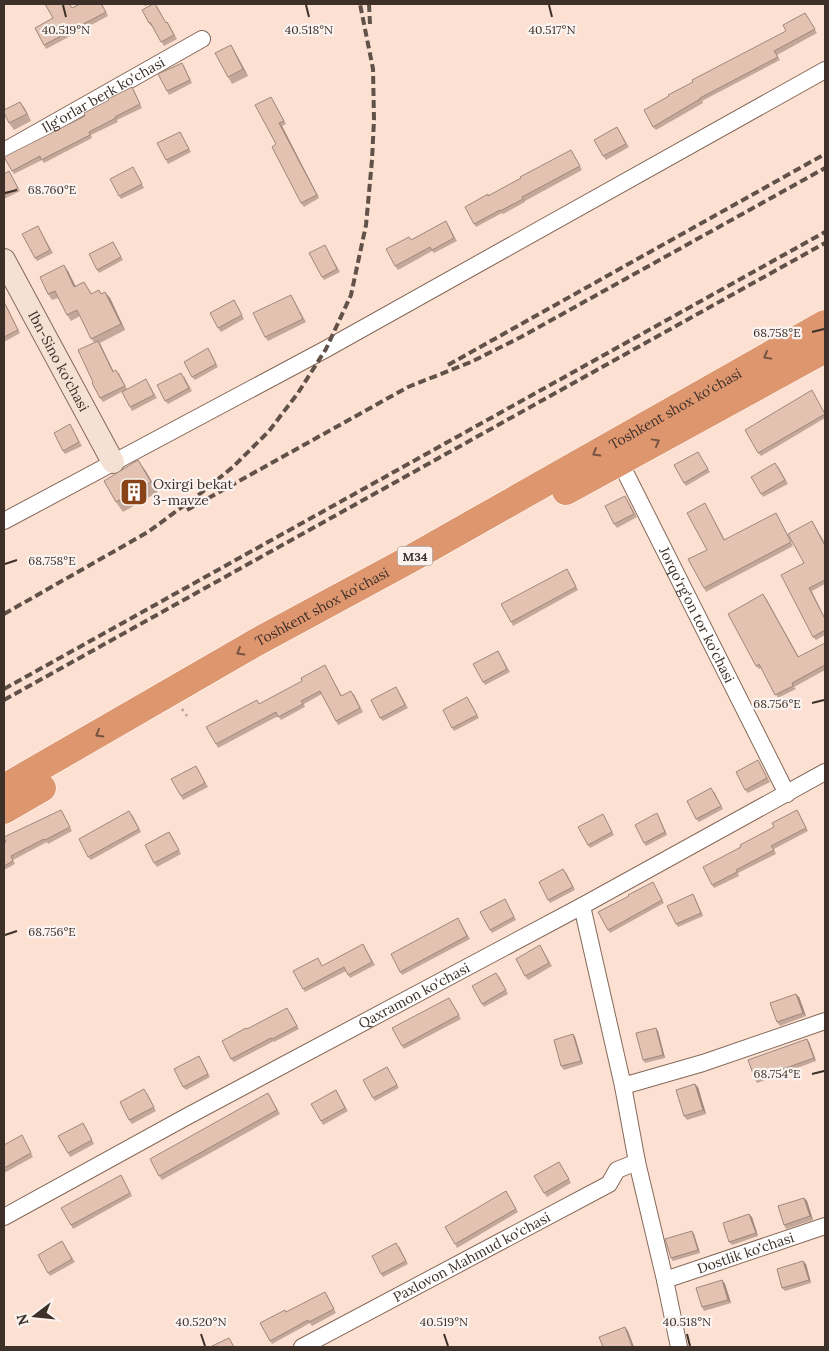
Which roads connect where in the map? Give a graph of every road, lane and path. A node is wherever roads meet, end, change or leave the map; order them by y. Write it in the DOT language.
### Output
graph roads {
  1 [pos="202,39"];
  2 [pos="825,70"];
  3 [pos="4,151"];
  4 [pos="4,260"];
  5 [pos="825,324"];
  6 [pos="825,349"];
  7 [pos="113,462"];
  8 [pos="620,462"];
  9 [pos="4,521"];
  10 [pos="415,565"];
  11 [pos="825,772"];
  12 [pos="4,788"];
  13 [pos="787,794"];
  14 [pos="4,810"];
  15 [pos="582,906"];
  16 [pos="825,1021"];
  17 [pos="623,1086"];
  18 [pos="637,1162"];
  19 [pos="4,1218"];
  20 [pos="825,1226"];
  21 [pos="665,1280"];
  22 [pos="677,1346"];
  23 [pos="302,1347"];
  1 -- 3 [label="street, Ilg'orlar berk ko'chasi"];
  2 -- 7 [label="street"];
  4 -- 7 [label="main road, Ibn-Sino ko'chasi"];
  5 -- 10 [label="highway, Toshkent shox ko'chasi / M34, one-way"];
  8 -- 6 [label="highway, Toshkent shox ko'chasi / M34, one-way"];
  7 -- 9 [label="street"];
  8 -- 10 [label="highway, Toshkent shox ko'chasi / M34"];
  8 -- 13 [label="street, Jorqo'rg'on tor ko'chasi"];
  10 -- 12 [label="highway, Toshkent shox ko'chasi / M34, one-way"];
  10 -- 14 [label="highway, Toshkent shox ko'chasi / M34"];
  11 -- 13 [label="street, Qaxramon ko'chasi"];
  13 -- 15 [label="street, Qaxramon ko'chasi"];
  15 -- 17 [label="street"];
  15 -- 19 [label="street, Qaxramon ko'chasi"];
  16 -- 17 [label="street"];
  17 -- 18 [label="street"];
  18 -- 21 [label="street"];
  18 -- 23 [label="street, Paxlovon Mahmud ko'chasi"];
  20 -- 21 [label="street, Dostlik ko'chasi"];
  21 -- 22 [label="street"];
}
